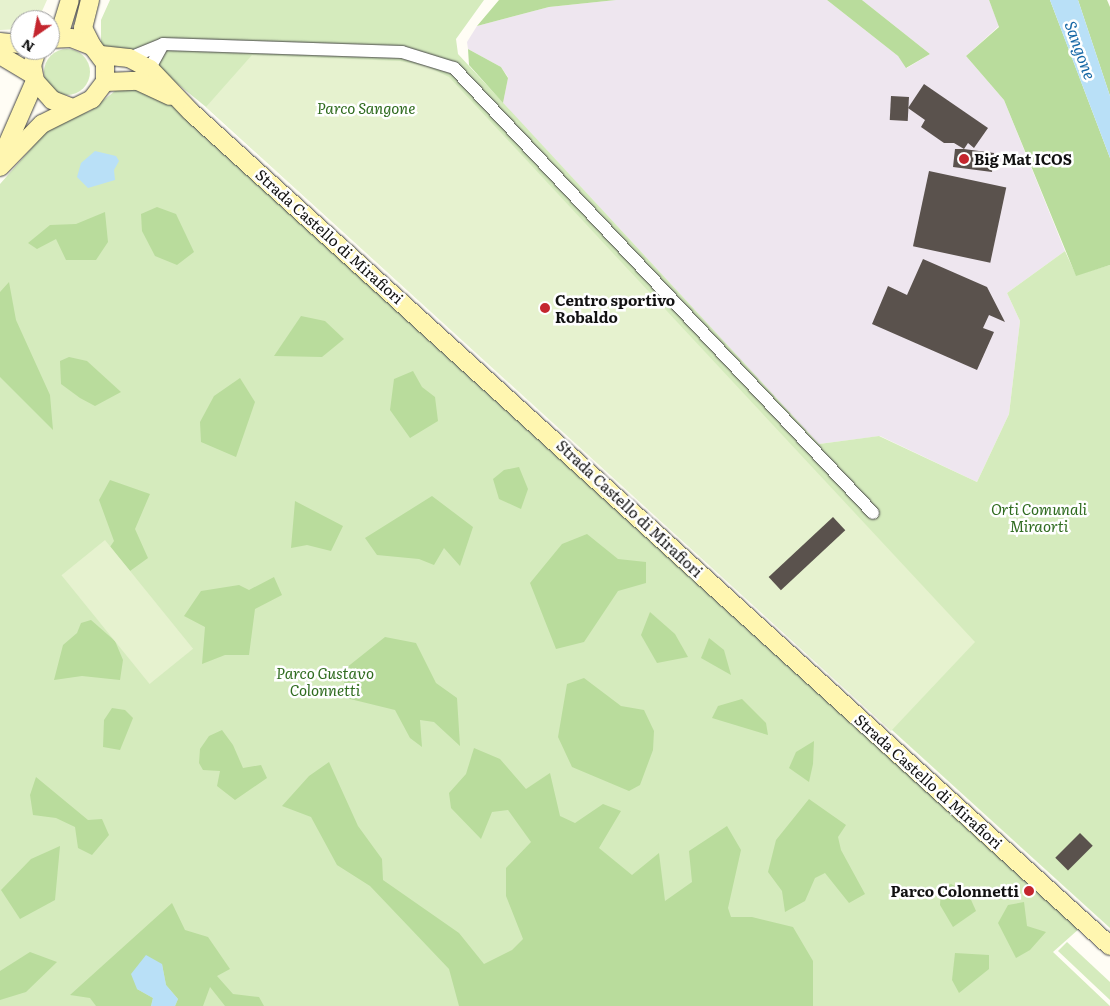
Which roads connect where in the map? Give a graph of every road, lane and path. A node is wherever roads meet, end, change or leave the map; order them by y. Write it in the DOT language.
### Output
graph roads {
  1 [pos="70,0"];
  2 [pos="90,0"];
  3 [pos="60,30"];
  4 [pos="60,39"];
  5 [pos="163,44"];
  6 [pos="96,51"];
  7 [pos="0,55"];
  8 [pos="130,58"];
  9 [pos="36,60"];
  10 [pos="144,75"];
  11 [pos="34,78"];
  12 [pos="105,82"];
  13 [pos="70,107"];
  14 [pos="0,161"];
  15 [pos="0,166"];
  16 [pos="873,513"];
  17 [pos="1110,946"];
  1 -- 3 [label="street"];
  2 -- 6 [label="street"];
  4 -- 6 [label="street, Strada Castello di Mirafiori"];
  5 -- 8 [label="street, Strada Castello di Mirafiori"];
  5 -- 10 [label="street"];
  5 -- 16 [label="street, Strada Castello di Mirafiori"];
  6 -- 8 [label="street, Strada Castello di Mirafiori"];
  6 -- 12 [label="street"];
  7 -- 11 [label="street"];
  8 -- 10 [label="street, Strada Castello di Mirafiori"];
  9 -- 11 [label="street"];
  10 -- 12 [label="street"];
  10 -- 17 [label="street, Strada Castello di Mirafiori"];
  11 -- 13 [label="street"];
  11 -- 14 [label="street"];
  12 -- 13 [label="street"];
  13 -- 15 [label="street"];
}
